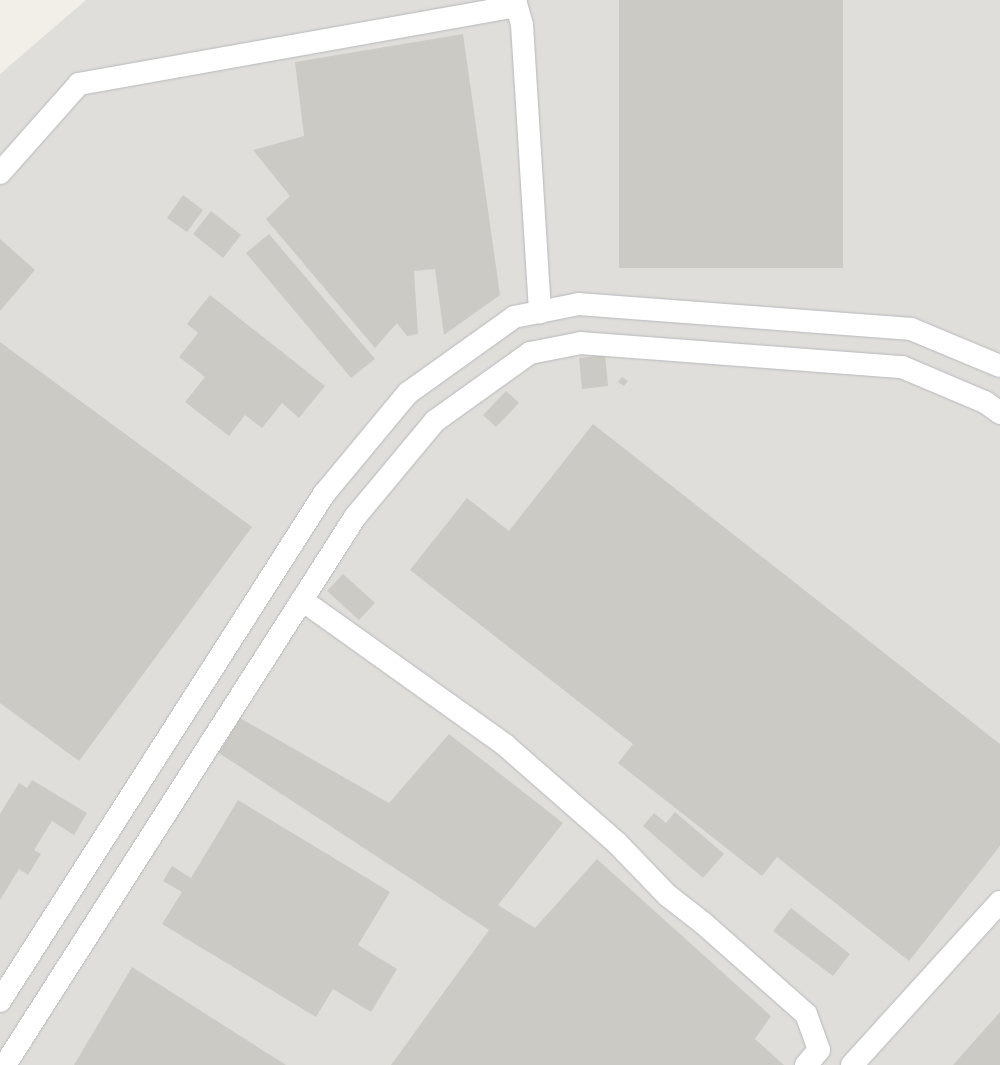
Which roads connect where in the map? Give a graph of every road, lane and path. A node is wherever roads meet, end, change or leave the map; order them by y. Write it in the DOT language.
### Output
graph roads {
  1 [pos="516,3"];
  2 [pos="0,173"];
  3 [pos="540,312"];
  4 [pos="1000,366"];
  5 [pos="1000,414"];
  6 [pos="302,600"];
  7 [pos="1000,902"];
  8 [pos="0,1001"];
  9 [pos="5,1065"];
  10 [pos="806,1065"];
  11 [pos="852,1065"];
  1 -- 2 [label="street"];
  1 -- 3 [label="street"];
  3 -- 4 [label="street"];
  3 -- 8 [label="street"];
  5 -- 6 [label="street"];
  6 -- 9 [label="street"];
  6 -- 10 [label="street"];
  7 -- 11 [label="street"];
}
